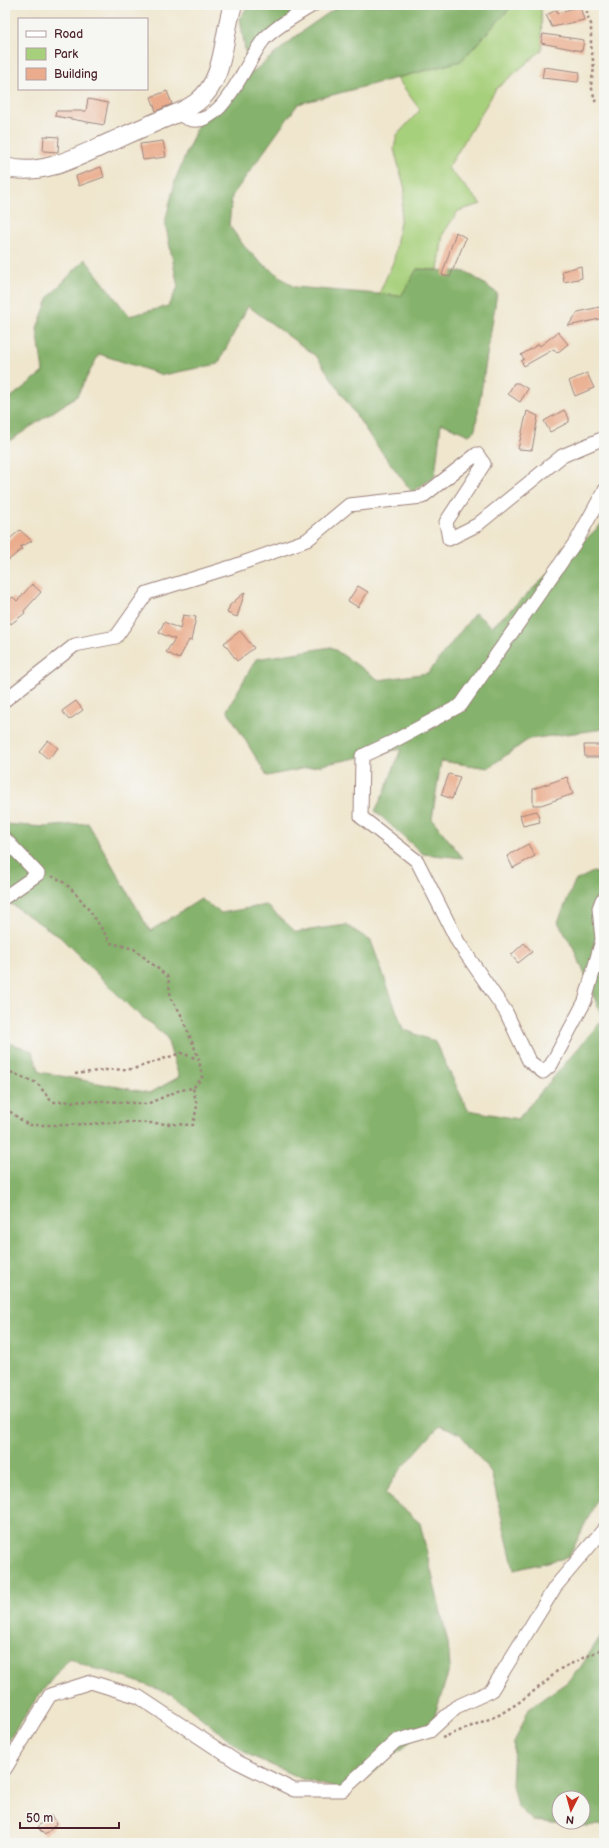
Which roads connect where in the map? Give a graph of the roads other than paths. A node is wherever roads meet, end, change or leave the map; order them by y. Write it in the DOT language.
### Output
graph roads {
  1 [pos="233,5"];
  2 [pos="313,5"];
  3 [pos="180,112"];
  4 [pos="7,171"];
  5 [pos="604,438"];
  6 [pos="604,491"];
  7 [pos="5,700"];
  8 [pos="5,839"];
  9 [pos="5,897"];
  10 [pos="604,900"];
  11 [pos="604,1529"];
  12 [pos="5,1769"];
  1 -- 3 [label="main road"];
  2 -- 3 [label="street"];
  3 -- 4 [label="main road"];
  5 -- 7 [label="street"];
  6 -- 10 [label="street"];
  8 -- 9 [label="street"];
  11 -- 12 [label="street"];
}
